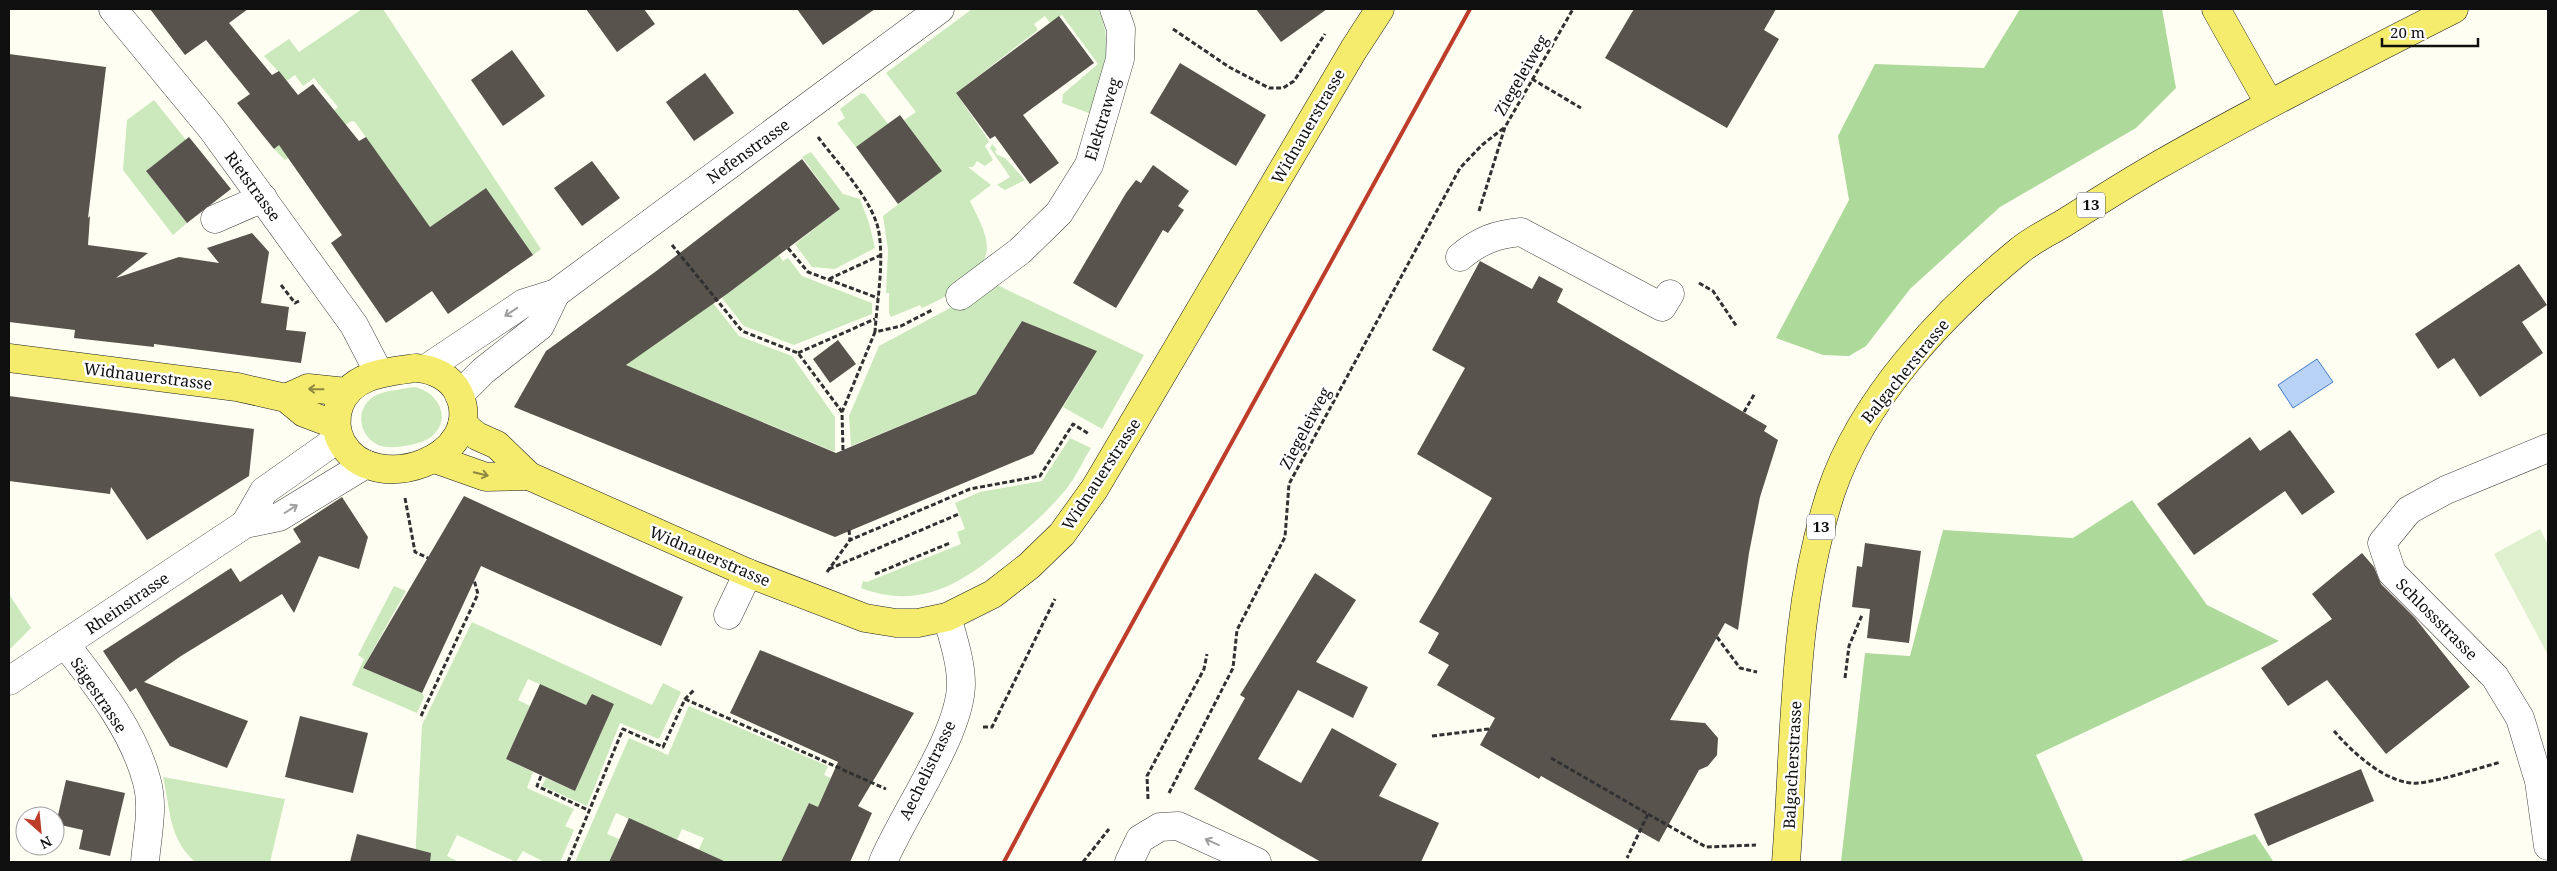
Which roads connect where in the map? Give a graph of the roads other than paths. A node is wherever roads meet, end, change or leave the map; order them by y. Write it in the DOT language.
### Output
graph roads {
  1 [pos="113,9"];
  2 [pos="940,9"];
  3 [pos="1114,9"];
  4 [pos="1380,9"];
  5 [pos="2216,9"];
  6 [pos="2454,9"];
  7 [pos="2269,103"];
  8 [pos="263,198"];
  9 [pos="215,219"];
  10 [pos="1460,257"];
  11 [pos="556,293"];
  12 [pos="1670,294"];
  13 [pos="960,296"];
  14 [pos="9,358"];
  15 [pos="427,368"];
  16 [pos="379,373"];
  17 [pos="347,392"];
  18 [pos="460,396"];
  19 [pos="286,398"];
  20 [pos="462,424"];
  21 [pos="338,431"];
  22 [pos="2548,448"];
  23 [pos="435,459"];
  24 [pos="366,464"];
  25 [pos="529,476"];
  26 [pos="245,524"];
  27 [pos="748,574"];
  28 [pos="728,616"];
  29 [pos="947,617"];
  30 [pos="65,644"];
  31 [pos="9,681"];
  32 [pos="2548,846"];
  33 [pos="145,862"];
  34 [pos="884,862"];
  35 [pos="1129,862"];
  36 [pos="1256,862"];
  37 [pos="1786,862"];
  1 -- 8 [label="street, Rietstrasse"];
  2 -- 11 [label="street, Nefenstrasse"];
  3 -- 13 [label="street, Elektraweg"];
  4 -- 29 [label="main road, Widnauerstrasse"];
  5 -- 7 [label="main road"];
  6 -- 7 [label="main road, Balgacherstrasse / 13"];
  7 -- 37 [label="main road, Balgacherstrasse / 13"];
  8 -- 9 [label="street"];
  8 -- 16 [label="street, Rietstrasse"];
  10 -- 12 [label="street"];
  11 -- 15 [label="street, Nefenstrasse, one-way"];
  11 -- 18 [label="street, Nefenstrasse"];
  14 -- 19 [label="main road, Widnauerstrasse"];
  15 -- 16 [label="main road"];
  15 -- 18 [label="main road"];
  16 -- 17 [label="main road"];
  17 -- 19 [label="main road, one-way"];
  17 -- 21 [label="main road"];
  18 -- 20 [label="main road"];
  19 -- 21 [label="main road, Widnauerstrasse"];
  20 -- 23 [label="main road"];
  20 -- 25 [label="main road, Widnauerstrasse"];
  21 -- 24 [label="main road"];
  21 -- 26 [label="street, Rheinstrasse"];
  22 -- 32 [label="street, Schlossstrasse"];
  23 -- 24 [label="main road"];
  23 -- 25 [label="main road, Widnauerstrasse, one-way"];
  26 -- 24 [label="street, Rheinstrasse, one-way"];
  25 -- 27 [label="main road, Widnauerstrasse"];
  26 -- 30 [label="street, Rheinstrasse"];
  27 -- 28 [label="street"];
  27 -- 29 [label="main road, Widnauerstrasse"];
  29 -- 34 [label="street, Aechelistrasse"];
  30 -- 31 [label="street, Rheinstrasse"];
  30 -- 33 [label="street, Sägestrasse"];
  36 -- 35 [label="street, one-way"];
}
